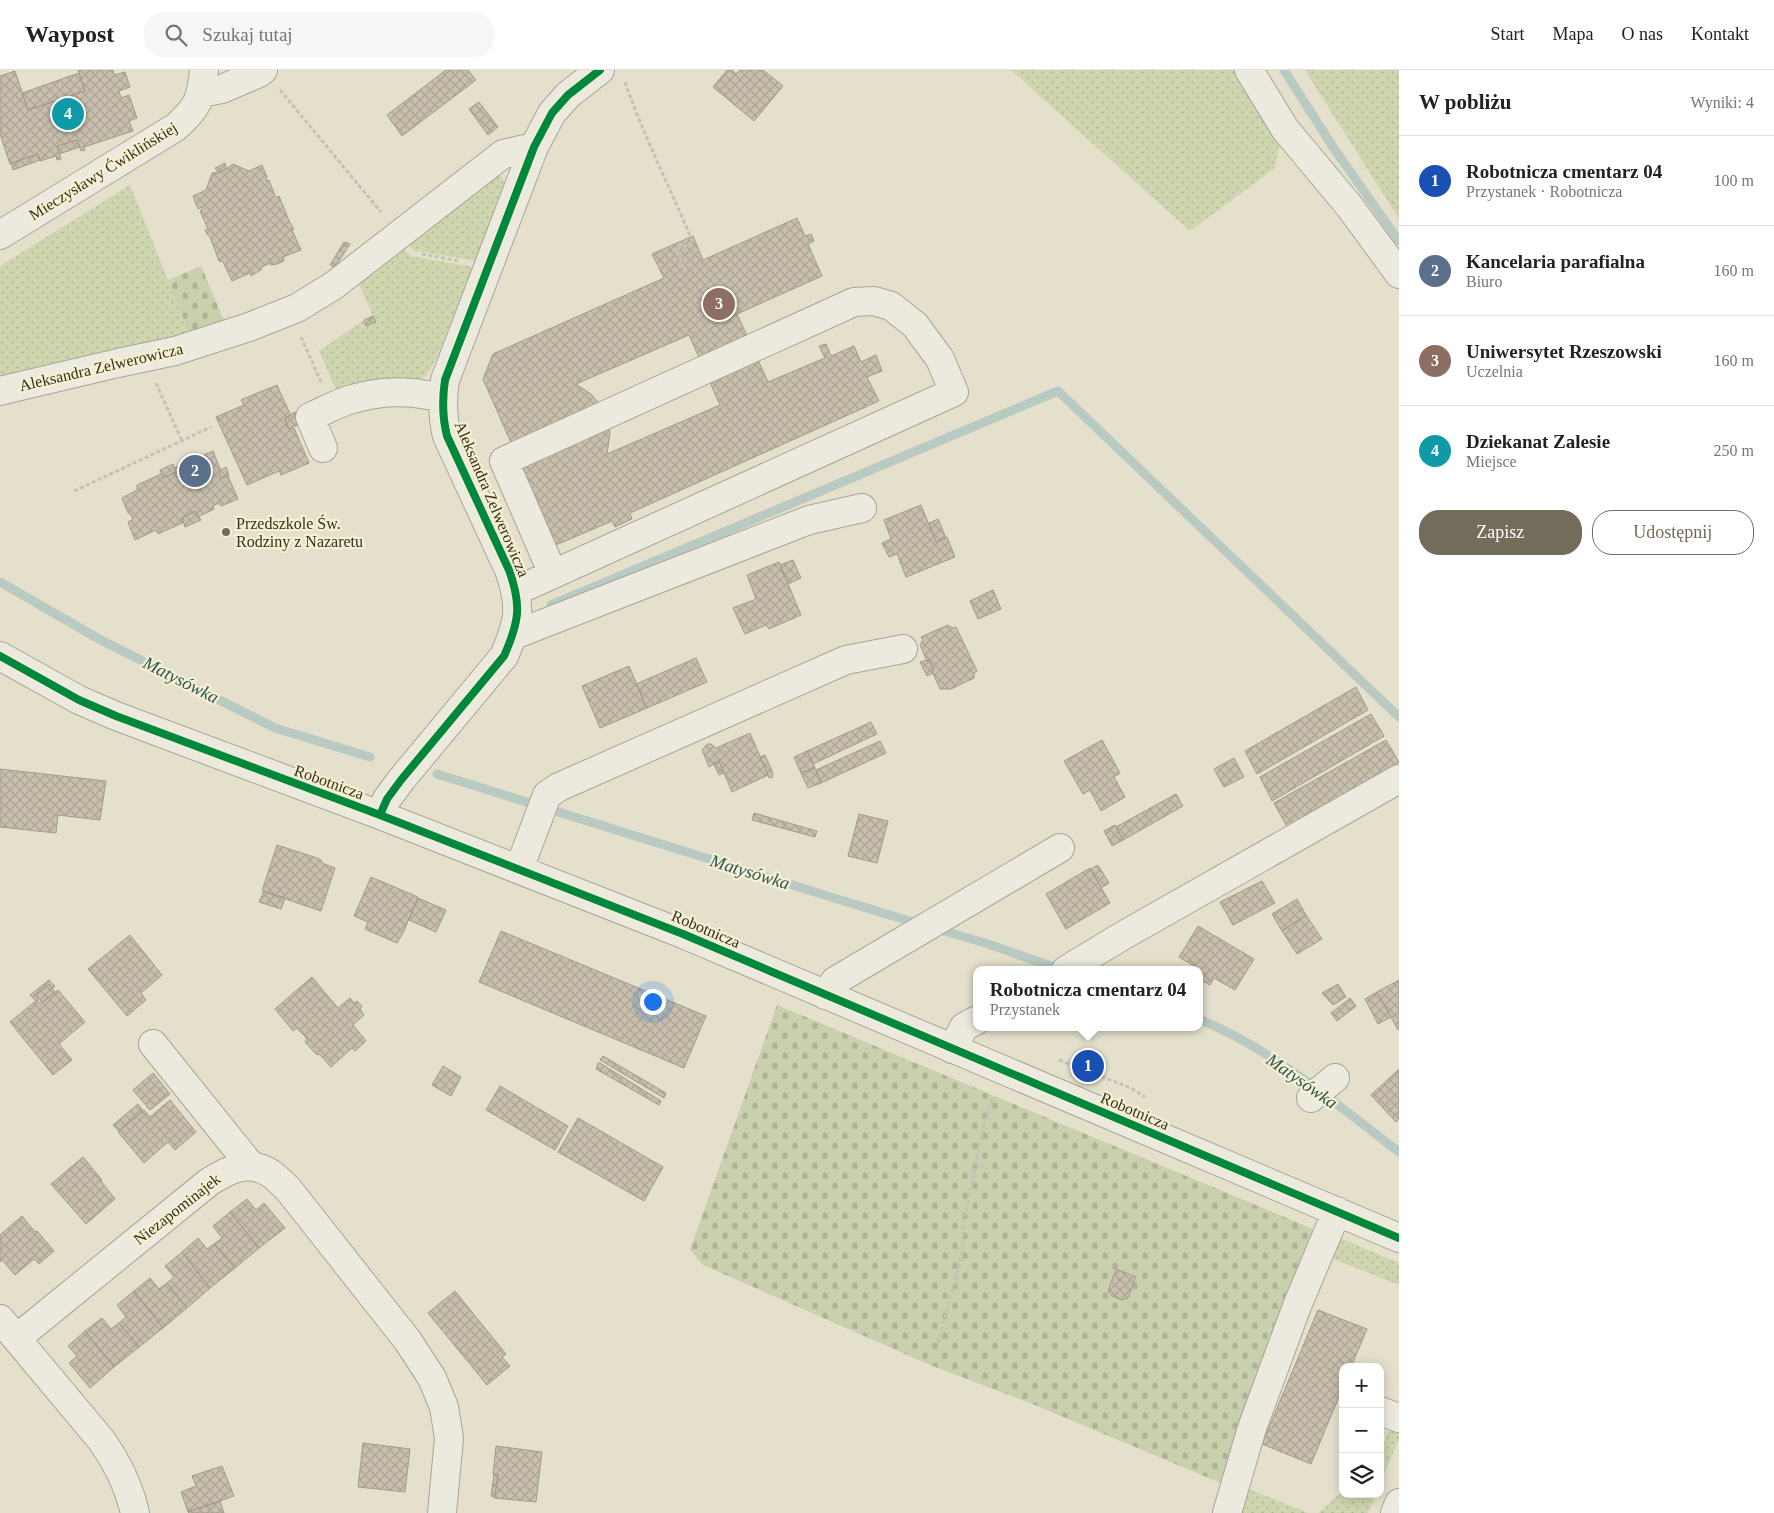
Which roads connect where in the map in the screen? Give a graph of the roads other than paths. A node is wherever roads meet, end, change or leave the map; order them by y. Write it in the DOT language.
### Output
graph roads {
  1 [pos="600,70"];
  2 [pos="1248,70"];
  3 [pos="270,78"];
  4 [pos="202,82"];
  5 [pos="534,147"];
  6 [pos="0,235"];
  7 [pos="1399,274"];
  8 [pos="0,391"];
  9 [pos="442,398"];
  10 [pos="323,448"];
  11 [pos="862,508"];
  12 [pos="553,574"];
  13 [pos="516,591"];
  14 [pos="514,635"];
  15 [pos="903,649"];
  16 [pos="0,656"];
  17 [pos="1399,779"];
  18 [pos="380,815"];
  19 [pos="1060,848"];
  20 [pos="519,869"];
  21 [pos="1074,965"];
  22 [pos="825,995"];
  23 [pos="973,1022"];
  24 [pos="153,1044"];
  25 [pos="952,1049"];
  26 [pos="1336,1078"];
  27 [pos="1312,1098"];
  28 [pos="251,1166"];
  29 [pos="1337,1211"];
  30 [pos="1399,1238"];
  31 [pos="9,1328"];
  32 [pos="1384,1412"];
  33 [pos="1399,1418"];
  34 [pos="1399,1503"];
  35 [pos="135,1513"];
  36 [pos="442,1513"];
  37 [pos="1227,1513"];
  38 [pos="1395,1513"];
  1 -- 5 [label="street, Aleksandra Zelwerowicza"];
  2 -- 7 [label="street"];
  3 -- 4 [label="street"];
  4 -- 6 [label="street, Mieczysławy Ćwiklińskiej"];
  5 -- 8 [label="street, Aleksandra Zelwerowicza"];
  5 -- 9 [label="street, Aleksandra Zelwerowicza"];
  9 -- 10 [label="street"];
  9 -- 13 [label="street, Aleksandra Zelwerowicza"];
  11 -- 14 [label="street"];
  12 -- 12 [label="street"];
  12 -- 13 [label="street"];
  13 -- 14 [label="street, Aleksandra Zelwerowicza"];
  14 -- 18 [label="street, Aleksandra Zelwerowicza"];
  15 -- 20 [label="street"];
  16 -- 18 [label="street, Robotnicza"];
  17 -- 21 [label="street"];
  18 -- 20 [label="street, Robotnicza"];
  19 -- 22 [label="street"];
  20 -- 22 [label="street, Robotnicza"];
  22 -- 25 [label="street, Robotnicza"];
  23 -- 25 [label="street"];
  24 -- 28 [label="street"];
  25 -- 29 [label="street, Robotnicza"];
  26 -- 27 [label="street"];
  28 -- 31 [label="street, Niezapominajek"];
  28 -- 36 [label="street"];
  29 -- 30 [label="street, Robotnicza"];
  29 -- 37 [label="street"];
  31 -- 35 [label="street, Niezapominajek"];
  32 -- 33 [label="street"];
  34 -- 38 [label="street"];
}
